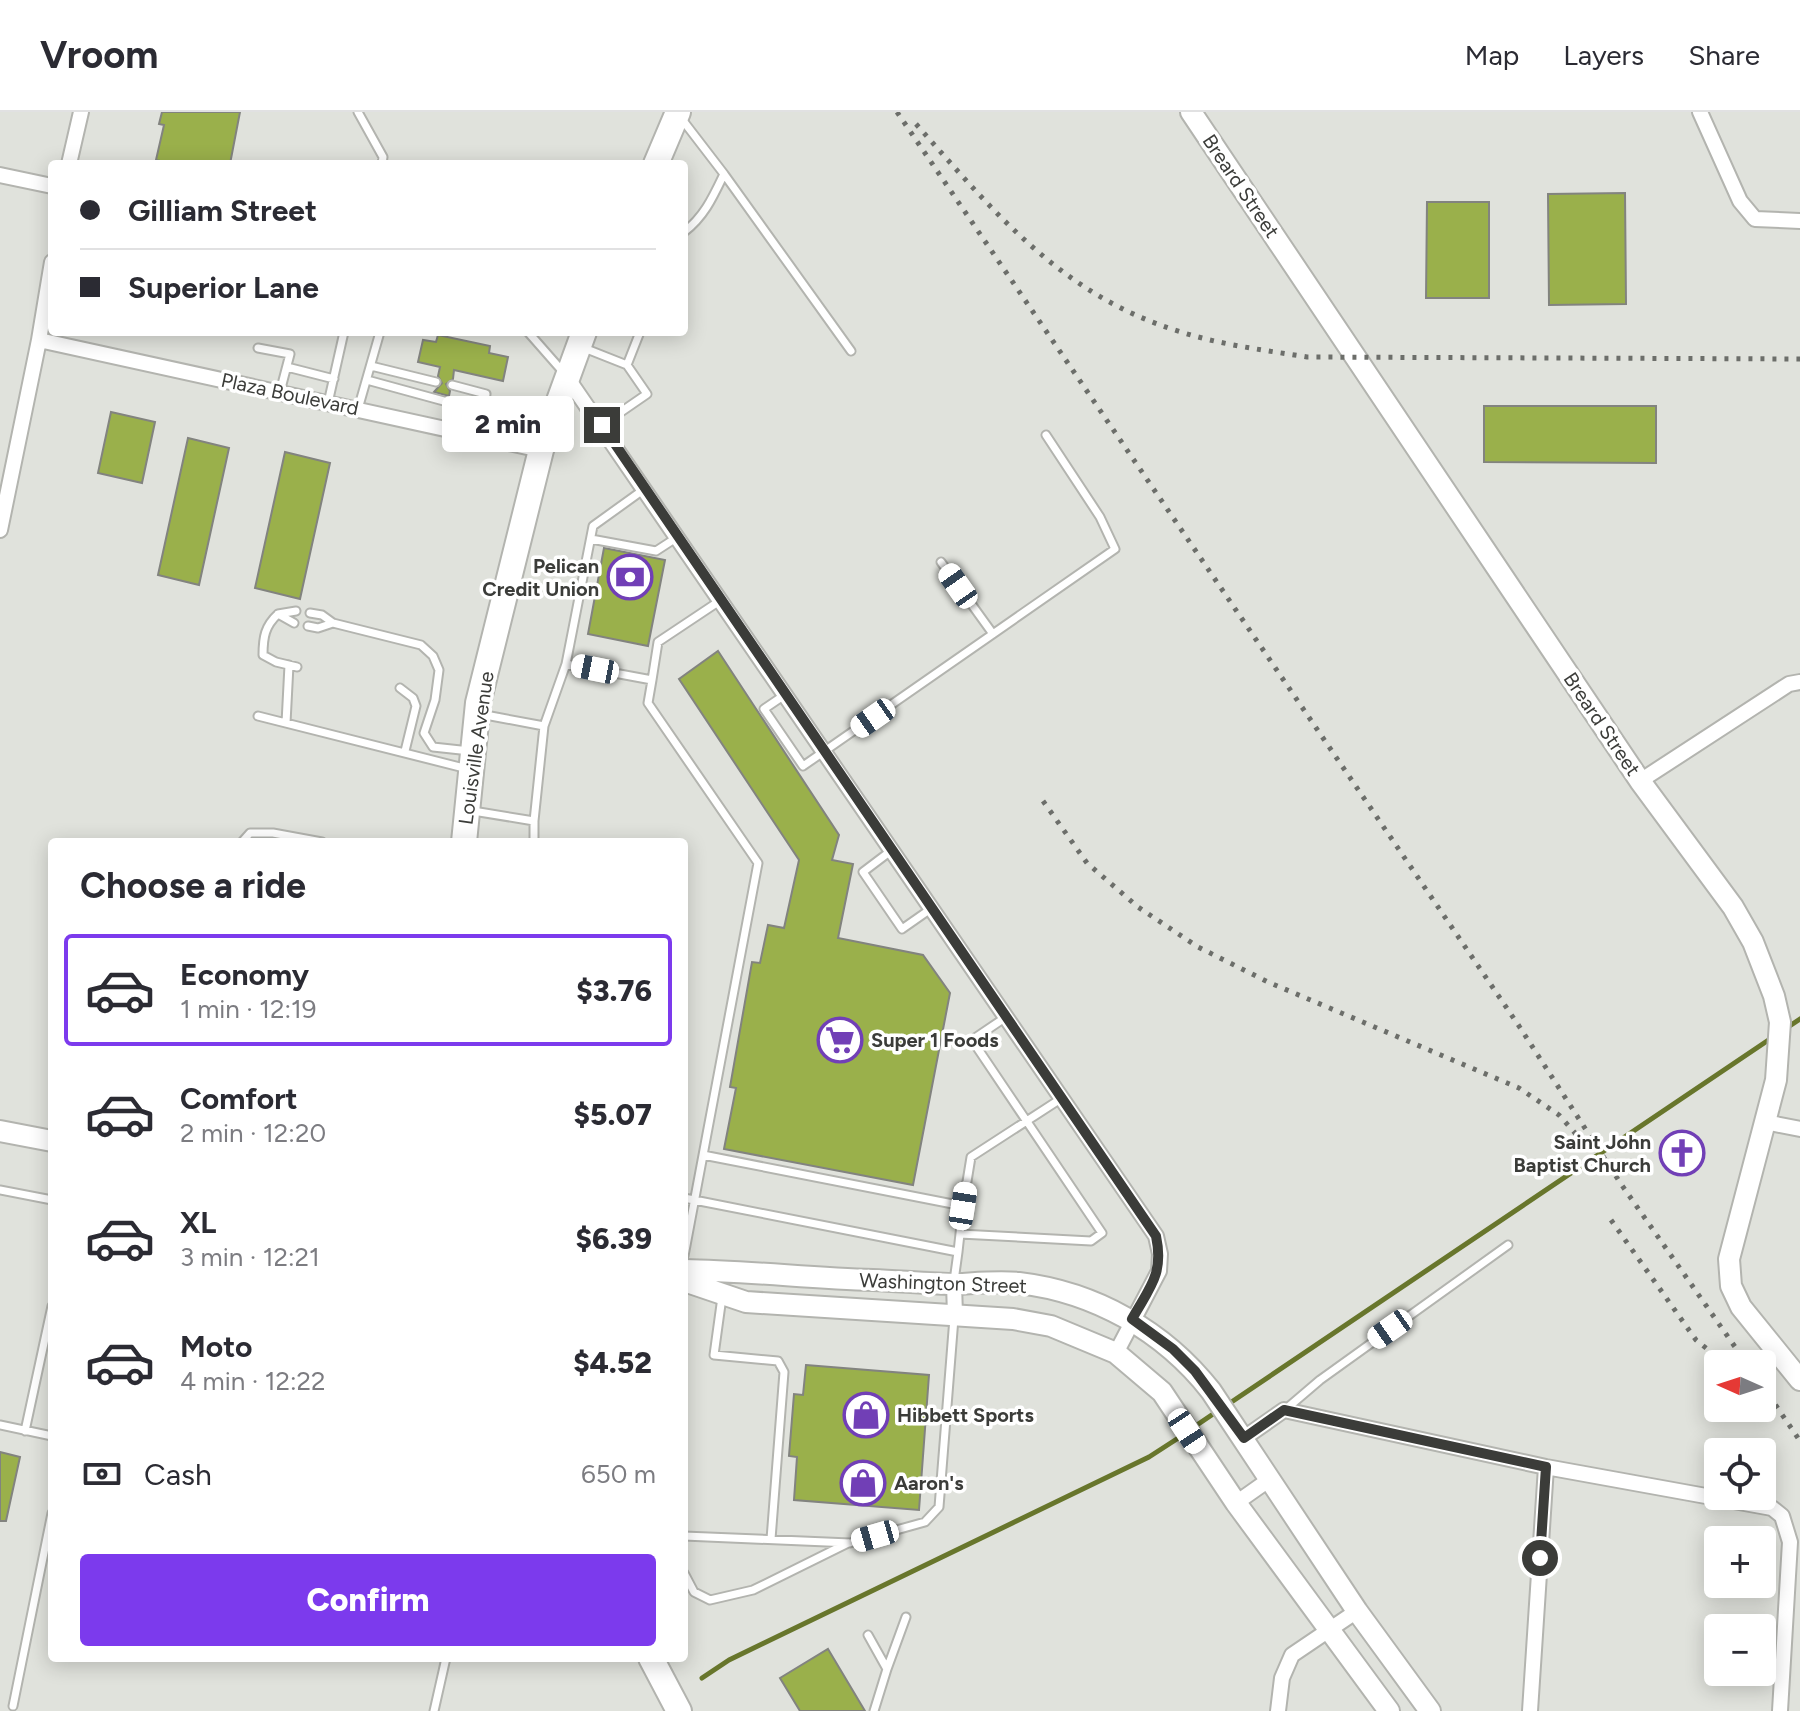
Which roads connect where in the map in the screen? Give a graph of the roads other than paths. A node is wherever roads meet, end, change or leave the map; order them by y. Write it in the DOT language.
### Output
graph roads {
  1 [pos="81,112"];
  2 [pos="358,112"];
  3 [pos="1191,112"];
  4 [pos="1700,112"];
  5 [pos="678,113"];
  6 [pos="70,160"];
  7 [pos="383,160"];
  8 [pos="658,160"];
  9 [pos="724,174"];
  10 [pos="0,175"];
  11 [pos="48,185"];
  12 [pos="1800,221"];
  13 [pos="688,229"];
  14 [pos="48,286"];
  15 [pos="343,336"];
  16 [pos="379,336"];
  17 [pos="531,336"];
  18 [pos="638,336"];
  19 [pos="581,339"];
  20 [pos="39,340"];
  21 [pos="258,348"];
  22 [pos="851,351"];
  23 [pos="627,365"];
  24 [pos="371,366"];
  25 [pos="287,367"];
  26 [pos="566,376"];
  27 [pos="334,379"];
  28 [pos="367,380"];
  29 [pos="436,382"];
  30 [pos="452,385"];
  31 [pos="280,392"];
  32 [pos="328,403"];
  33 [pos="358,409"];
  34 [pos="484,412"];
  35 [pos="602,425"];
  36 [pos="1046,435"];
  37 [pos="480,436"];
  38 [pos="541,450"];
  39 [pos="645,489"];
  40 [pos="2,513"];
  41 [pos="0,530"];
  42 [pos="678,537"];
  43 [pos="591,539"];
  44 [pos="941,562"];
  45 [pos="721,600"];
  46 [pos="296,611"];
  47 [pos="310,613"];
  48 [pos="278,614"];
  49 [pos="294,623"];
  50 [pos="333,623"];
  51 [pos="308,626"];
  52 [pos="993,634"];
  53 [pos="566,664"];
  54 [pos="652,680"];
  55 [pos="1800,682"];
  56 [pos="400,688"];
  57 [pos="786,694"];
  58 [pos="477,713"];
  59 [pos="258,716"];
  60 [pos="286,723"];
  61 [pos="544,726"];
  62 [pos="405,751"];
  63 [pos="825,752"];
  64 [pos="471,760"];
  65 [pos="1640,781"];
  66 [pos="466,809"];
  67 [pos="534,821"];
  68 [pos="246,838"];
  69 [pos="298,838"];
  70 [pos="464,838"];
  71 [pos="534,838"];
  72 [pos="892,850"];
  73 [pos="932,908"];
  74 [pos="1006,1017"];
  75 [pos="1062,1098"];
  76 [pos="1027,1121"];
  77 [pos="1765,1122"];
  78 [pos="1800,1129"];
  79 [pos="0,1131"];
  80 [pos="48,1140"];
  81 [pos="703,1155"];
  82 [pos="0,1190"];
  83 [pos="48,1199"];
  84 [pos="688,1199"];
  85 [pos="695,1200"];
  86 [pos="963,1206"];
  87 [pos="960,1234"];
  88 [pos="688,1236"];
  89 [pos="1508,1245"];
  90 [pos="958,1252"];
  91 [pos="688,1270"];
  92 [pos="688,1282"];
  93 [pos="954,1284"];
  94 [pos="722,1294"];
  95 [pos="955,1315"];
  96 [pos="1132,1319"];
  97 [pos="48,1325"];
  98 [pos="1116,1353"];
  99 [pos="1800,1380"];
  100 [pos="1284,1410"];
  101 [pos="0,1425"];
  102 [pos="25,1431"];
  103 [pos="1241,1433"];
  104 [pos="48,1435"];
  105 [pos="1546,1467"];
  106 [pos="1270,1479"];
  107 [pos="1236,1503"];
  108 [pos="48,1533"];
  109 [pos="688,1536"];
  110 [pos="771,1539"];
  111 [pos="850,1543"];
  112 [pos="688,1581"];
  113 [pos="1357,1611"];
  114 [pos="906,1617"];
  115 [pos="1327,1629"];
  116 [pos="868,1635"];
  117 [pos="445,1662"];
  118 [pos="653,1662"];
  119 [pos="887,1669"];
  120 [pos="13,1706"];
  121 [pos="434,1711"];
  122 [pos="679,1711"];
  123 [pos="874,1711"];
  124 [pos="1278,1711"];
  125 [pos="1389,1711"];
  126 [pos="1430,1711"];
  127 [pos="1530,1711"];
  128 [pos="1780,1711"];
  1 -- 6 [label="street"];
  2 -- 7 [label="lane"];
  3 -- 65 [label="street, Breard Street"];
  4 -- 12 [label="street"];
  5 -- 8 [label="main road"];
  5 -- 9 [label="lane"];
  9 -- 13 [label="lane"];
  9 -- 22 [label="lane"];
  10 -- 11 [label="street"];
  14 -- 20 [label="street"];
  15 -- 27 [label="lane"];
  16 -- 24 [label="lane"];
  17 -- 26 [label="lane"];
  18 -- 23 [label="lane"];
  19 -- 23 [label="lane"];
  19 -- 26 [label="main road, Louisville Avenue"];
  20 -- 31 [label="street, Plaza Boulevard"];
  20 -- 40 [label="street"];
  21 -- 25 [label="lane"];
  23 -- 35 [label="lane"];
  24 -- 28 [label="lane"];
  24 -- 29 [label="lane"];
  25 -- 27 [label="lane"];
  25 -- 31 [label="lane"];
  26 -- 35 [label="street"];
  26 -- 38 [label="main road, Louisville Avenue"];
  27 -- 32 [label="lane"];
  28 -- 33 [label="lane"];
  28 -- 34 [label="lane"];
  30 -- 34 [label="lane"];
  31 -- 32 [label="street, Plaza Boulevard"];
  32 -- 33 [label="street, Plaza Boulevard"];
  33 -- 37 [label="street, Plaza Boulevard"];
  34 -- 37 [label="lane"];
  35 -- 39 [label="street"];
  36 -- 52 [label="lane"];
  37 -- 38 [label="street, Plaza Boulevard"];
  38 -- 58 [label="main road, Louisville Avenue"];
  39 -- 42 [label="street"];
  39 -- 43 [label="lane"];
  40 -- 41 [label="street"];
  42 -- 43 [label="lane"];
  42 -- 45 [label="street"];
  43 -- 53 [label="lane"];
  44 -- 52 [label="lane"];
  45 -- 54 [label="lane"];
  45 -- 57 [label="street"];
  46 -- 48 [label="lane"];
  47 -- 50 [label="lane"];
  48 -- 49 [label="lane"];
  48 -- 60 [label="lane"];
  50 -- 51 [label="lane"];
  50 -- 64 [label="lane"];
  52 -- 63 [label="lane"];
  53 -- 54 [label="lane"];
  53 -- 61 [label="lane"];
  54 -- 81 [label="lane"];
  55 -- 65 [label="street"];
  56 -- 62 [label="lane"];
  57 -- 63 [label="street"];
  57 -- 63 [label="lane"];
  58 -- 61 [label="lane"];
  58 -- 64 [label="main road, Louisville Avenue"];
  59 -- 60 [label="lane"];
  60 -- 62 [label="lane"];
  61 -- 67 [label="lane"];
  62 -- 64 [label="lane"];
  63 -- 72 [label="street"];
  64 -- 66 [label="main road, Louisville Avenue"];
  65 -- 77 [label="street, Breard Street"];
  66 -- 67 [label="lane"];
  66 -- 70 [label="main road, Louisville Avenue"];
  67 -- 71 [label="lane"];
  68 -- 69 [label="lane"];
  72 -- 73 [label="street"];
  72 -- 73 [label="lane"];
  73 -- 74 [label="street"];
  74 -- 75 [label="street"];
  74 -- 76 [label="lane"];
  75 -- 76 [label="lane"];
  75 -- 96 [label="street"];
  76 -- 86 [label="lane"];
  76 -- 87 [label="lane"];
  77 -- 78 [label="street"];
  77 -- 99 [label="street, Breard Street"];
  79 -- 80 [label="street"];
  81 -- 85 [label="lane"];
  81 -- 86 [label="lane"];
  82 -- 83 [label="lane"];
  84 -- 85 [label="lane"];
  85 -- 88 [label="lane"];
  85 -- 90 [label="lane"];
  86 -- 87 [label="lane"];
  87 -- 90 [label="lane"];
  89 -- 100 [label="lane"];
  90 -- 93 [label="lane"];
  91 -- 93 [label="street, Washington Street"];
  92 -- 94 [label="street, Washington Street"];
  93 -- 95 [label="street"];
  93 -- 96 [label="street, Washington Street"];
  94 -- 95 [label="street, Washington Street"];
  94 -- 110 [label="lane"];
  95 -- 98 [label="street, Washington Street"];
  95 -- 111 [label="lane"];
  96 -- 98 [label="street"];
  96 -- 103 [label="street, Washington Street"];
  97 -- 102 [label="lane"];
  98 -- 107 [label="street, Washington Street"];
  100 -- 103 [label="street"];
  100 -- 105 [label="street"];
  101 -- 102 [label="lane"];
  102 -- 104 [label="lane"];
  103 -- 106 [label="street, Washington Street"];
  105 -- 127 [label="street"];
  105 -- 128 [label="street"];
  106 -- 107 [label="street"];
  106 -- 113 [label="street, Washington Street"];
  107 -- 115 [label="street, Washington Street"];
  108 -- 120 [label="lane"];
  109 -- 110 [label="lane"];
  110 -- 111 [label="lane"];
  111 -- 112 [label="lane"];
  113 -- 115 [label="street"];
  113 -- 126 [label="street, Washington Street"];
  114 -- 119 [label="lane"];
  115 -- 124 [label="street"];
  115 -- 125 [label="street, Washington Street"];
  116 -- 119 [label="lane"];
  117 -- 121 [label="lane"];
  118 -- 122 [label="main road"];
  119 -- 123 [label="lane"];
}
